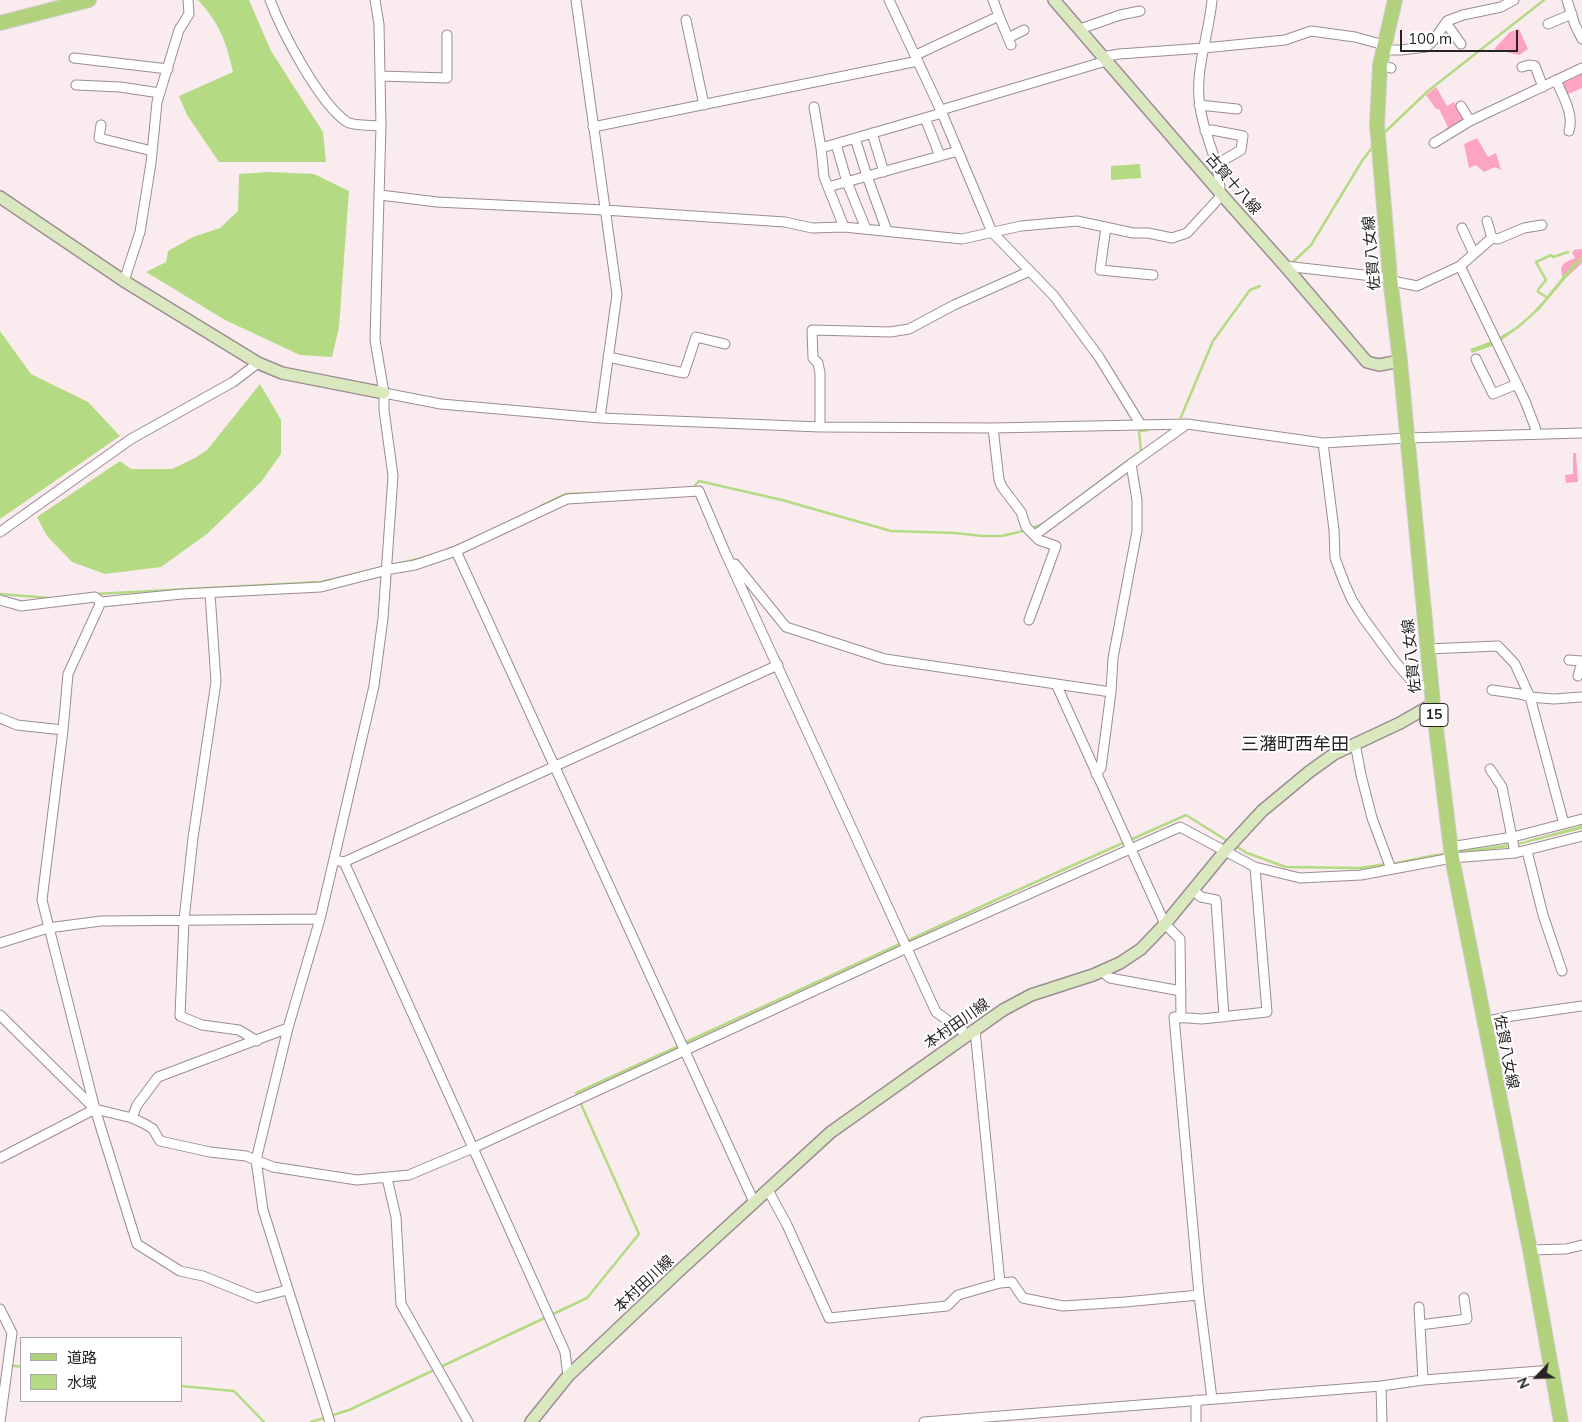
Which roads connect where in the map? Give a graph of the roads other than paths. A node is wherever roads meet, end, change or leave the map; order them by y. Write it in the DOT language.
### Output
graph roads {
  1 [pos="89,0"];
  2 [pos="188,0"];
  3 [pos="270,0"];
  4 [pos="375,0"];
  5 [pos="576,0"];
  6 [pos="888,0"];
  7 [pos="993,0"];
  8 [pos="1054,0"];
  9 [pos="1212,0"];
  10 [pos="1394,0"];
  11 [pos="1514,0"];
  12 [pos="1567,0"];
  13 [pos="1140,11"];
  14 [pos="1572,14"];
  15 [pos="999,16"];
  16 [pos="686,20"];
  17 [pos="0,22"];
  18 [pos="1446,23"];
  19 [pos="1548,24"];
  20 [pos="1080,29"];
  21 [pos="1024,30"];
  22 [pos="447,35"];
  23 [pos="1582,39"];
  24 [pos="1461,44"];
  25 [pos="1384,47"];
  26 [pos="1204,48"];
  27 [pos="74,58"];
  28 [pos="917,58"];
  29 [pos="1104,59"];
  30 [pos="1522,67"];
  31 [pos="1582,68"];
  32 [pos="168,69"];
  33 [pos="380,76"];
  34 [pos="1556,80"];
  35 [pos="76,85"];
  36 [pos="1543,87"];
  37 [pos="160,94"];
  38 [pos="704,104"];
  39 [pos="1199,105"];
  40 [pos="1460,106"];
  41 [pos="814,107"];
  42 [pos="1237,109"];
  43 [pos="942,112"];
  44 [pos="925,118"];
  45 [pos="1470,121"];
  46 [pos="101,125"];
  47 [pos="381,126"];
  48 [pos="593,128"];
  49 [pos="1205,131"];
  50 [pos="1569,131"];
  51 [pos="872,133"];
  52 [pos="855,138"];
  53 [pos="1434,143"];
  54 [pos="836,144"];
  55 [pos="822,148"];
  56 [pos="152,151"];
  57 [pos="958,151"];
  58 [pos="940,156"];
  59 [pos="1217,164"];
  60 [pos="884,172"];
  61 [pos="866,176"];
  62 [pos="847,182"];
  63 [pos="828,187"];
  64 [pos="380,194"];
  65 [pos="1221,194"];
  66 [pos="0,197"];
  67 [pos="604,210"];
  68 [pos="1487,221"];
  69 [pos="1542,225"];
  70 [pos="844,227"];
  71 [pos="1106,227"];
  72 [pos="1462,228"];
  73 [pos="866,229"];
  74 [pos="887,231"];
  75 [pos="992,232"];
  76 [pos="1492,238"];
  77 [pos="1474,254"];
  78 [pos="1286,266"];
  79 [pos="1460,266"];
  80 [pos="1030,271"];
  81 [pos="1152,275"];
  82 [pos="1390,278"];
  83 [pos="124,281"];
  84 [pos="725,344"];
  85 [pos="608,357"];
  86 [pos="1476,359"];
  87 [pos="1400,361"];
  88 [pos="258,362"];
  89 [pos="1517,384"];
  90 [pos="384,393"];
  91 [pos="600,418"];
  92 [pos="1187,424"];
  93 [pos="1141,425"];
  94 [pos="820,427"];
  95 [pos="993,428"];
  96 [pos="1582,433"];
  97 [pos="1536,434"];
  98 [pos="1407,438"];
  99 [pos="1323,443"];
  100 [pos="1131,464"];
  101 [pos="0,532"];
  102 [pos="1035,535"];
  103 [pos="456,551"];
  104 [pos="725,552"];
  105 [pos="387,571"];
  106 [pos="210,593"];
  107 [pos="0,600"];
  108 [pos="101,602"];
  109 [pos="1029,620"];
  110 [pos="1427,649"];
  111 [pos="1569,660"];
  112 [pos="1582,662"];
  113 [pos="778,665"];
  114 [pos="1578,676"];
  115 [pos="1056,684"];
  116 [pos="1432,686"];
  117 [pos="1492,690"];
  118 [pos="1111,692"];
  119 [pos="1581,697"];
  120 [pos="1530,698"];
  121 [pos="1433,704"];
  122 [pos="0,718"];
  123 [pos="63,730"];
  124 [pos="1355,743"];
  125 [pos="554,766"];
  126 [pos="1490,769"];
  127 [pos="1096,774"];
  128 [pos="1582,819"];
  129 [pos="1564,824"];
  130 [pos="1582,836"];
  131 [pos="1513,837"];
  132 [pos="1130,848"];
  133 [pos="1225,851"];
  134 [pos="1527,851"];
  135 [pos="1451,852"];
  136 [pos="1515,853"];
  137 [pos="334,859"];
  138 [pos="344,862"];
  139 [pos="1255,868"];
  140 [pos="1391,869"];
  141 [pos="1192,890"];
  142 [pos="320,919"];
  143 [pos="184,920"];
  144 [pos="1165,924"];
  145 [pos="48,928"];
  146 [pos="0,943"];
  147 [pos="907,948"];
  148 [pos="1101,971"];
  149 [pos="1562,971"];
  150 [pos="1181,991"];
  151 [pos="1582,1006"];
  152 [pos="0,1015"];
  153 [pos="1224,1017"];
  154 [pos="1181,1018"];
  155 [pos="1484,1022"];
  156 [pos="288,1028"];
  157 [pos="972,1033"];
  158 [pos="257,1040"];
  159 [pos="683,1049"];
  160 [pos="95,1109"];
  161 [pos="132,1118"];
  162 [pos="472,1148"];
  163 [pos="0,1158"];
  164 [pos="256,1160"];
  165 [pos="387,1178"];
  166 [pos="768,1190"];
  167 [pos="754,1202"];
  168 [pos="1582,1245"];
  169 [pos="1530,1250"];
  170 [pos="1000,1283"];
  171 [pos="287,1290"];
  172 [pos="1199,1294"];
  173 [pos="1464,1298"];
  174 [pos="1419,1307"];
  175 [pos="0,1309"];
  176 [pos="1420,1326"];
  177 [pos="1552,1370"];
  178 [pos="568,1376"];
  179 [pos="1423,1380"];
  180 [pos="1381,1386"];
  181 [pos="1212,1399"];
  182 [pos="1196,1400"];
  183 [pos="968,1421"];
  184 [pos="0,1422"];
  185 [pos="330,1422"];
  186 [pos="468,1422"];
  187 [pos="531,1422"];
  188 [pos="924,1422"];
  189 [pos="1196,1422"];
  190 [pos="1382,1422"];
  191 [pos="1561,1422"];
  1 -- 17 [label="main road"];
  2 -- 32 [label="street"];
  3 -- 47 [label="street"];
  4 -- 33 [label="street"];
  5 -- 48 [label="street"];
  6 -- 28 [label="street"];
  7 -- 15 [label="street"];
  8 -- 20 [label="main road, 古賀十八線"];
  9 -- 26 [label="street"];
  10 -- 25 [label="main road, 佐賀八女線 / 15"];
  11 -- 18 [label="street"];
  12 -- 14 [label="street"];
  13 -- 20 [label="street"];
  14 -- 19 [label="street"];
  14 -- 23 [label="street"];
  15 -- 21 [label="street"];
  15 -- 28 [label="street"];
  16 -- 38 [label="street"];
  18 -- 24 [label="street"];
  18 -- 25 [label="street"];
  20 -- 29 [label="main road, 古賀十八線"];
  22 -- 33 [label="street"];
  25 -- 26 [label="street"];
  25 -- 82 [label="main road, 佐賀八女線 / 15"];
  26 -- 29 [label="street"];
  26 -- 39 [label="street"];
  27 -- 32 [label="street"];
  28 -- 38 [label="street"];
  28 -- 43 [label="street"];
  29 -- 43 [label="street"];
  29 -- 65 [label="main road, 古賀十八線"];
  30 -- 36 [label="street"];
  31 -- 34 [label="street"];
  32 -- 37 [label="street"];
  33 -- 47 [label="street"];
  34 -- 36 [label="street"];
  34 -- 50 [label="street"];
  35 -- 37 [label="street"];
  36 -- 45 [label="street"];
  37 -- 56 [label="street"];
  38 -- 48 [label="street"];
  39 -- 42 [label="street"];
  39 -- 49 [label="street"];
  40 -- 45 [label="street"];
  41 -- 55 [label="street"];
  43 -- 44 [label="street"];
  43 -- 57 [label="street"];
  44 -- 51 [label="street"];
  44 -- 58 [label="street"];
  45 -- 53 [label="street"];
  46 -- 56 [label="street"];
  47 -- 64 [label="street"];
  48 -- 67 [label="street"];
  49 -- 59 [label="street"];
  49 -- 59 [label="street"];
  51 -- 52 [label="street"];
  51 -- 60 [label="street"];
  52 -- 54 [label="street"];
  52 -- 61 [label="street"];
  54 -- 55 [label="street"];
  54 -- 62 [label="street"];
  55 -- 63 [label="street"];
  56 -- 83 [label="street"];
  57 -- 58 [label="street"];
  57 -- 75 [label="street"];
  58 -- 60 [label="street"];
  59 -- 65 [label="street"];
  60 -- 61 [label="street"];
  61 -- 62 [label="street"];
  61 -- 74 [label="street"];
  62 -- 63 [label="street"];
  62 -- 73 [label="street"];
  63 -- 70 [label="street"];
  64 -- 67 [label="street"];
  64 -- 90 [label="street"];
  65 -- 71 [label="street"];
  65 -- 78 [label="main road, 古賀十八線"];
  66 -- 83 [label="main road"];
  67 -- 70 [label="street"];
  67 -- 85 [label="street"];
  68 -- 76 [label="street"];
  69 -- 76 [label="street"];
  70 -- 73 [label="street"];
  71 -- 75 [label="street"];
  71 -- 81 [label="street"];
  72 -- 77 [label="street"];
  73 -- 74 [label="street"];
  74 -- 75 [label="street"];
  75 -- 80 [label="street"];
  76 -- 77 [label="street"];
  77 -- 79 [label="street"];
  78 -- 82 [label="street"];
  78 -- 87 [label="main road, 古賀十八線"];
  79 -- 82 [label="street"];
  79 -- 89 [label="street"];
  80 -- 93 [label="street"];
  80 -- 94 [label="street"];
  82 -- 87 [label="main road, 佐賀八女線 / 15"];
  83 -- 88 [label="main road"];
  84 -- 85 [label="street"];
  85 -- 91 [label="street"];
  86 -- 89 [label="street"];
  87 -- 98 [label="main road, 佐賀八女線 / 15"];
  88 -- 90 [label="main road"];
  88 -- 101 [label="street"];
  89 -- 97 [label="street"];
  90 -- 91 [label="street"];
  90 -- 105 [label="street"];
  91 -- 94 [label="street"];
  92 -- 93 [label="street"];
  92 -- 99 [label="street"];
  92 -- 100 [label="street"];
  93 -- 95 [label="street"];
  94 -- 95 [label="street"];
  95 -- 102 [label="street"];
  96 -- 97 [label="street"];
  97 -- 98 [label="street"];
  98 -- 99 [label="street"];
  98 -- 110 [label="main road, 佐賀八女線 / 15"];
  99 -- 116 [label="street"];
  100 -- 102 [label="street"];
  100 -- 118 [label="street"];
  102 -- 109 [label="street"];
  103 -- 104 [label="street"];
  103 -- 105 [label="street"];
  103 -- 125 [label="street"];
  104 -- 113 [label="street"];
  104 -- 115 [label="street"];
  105 -- 106 [label="street"];
  105 -- 137 [label="street"];
  106 -- 108 [label="street"];
  106 -- 143 [label="street"];
  107 -- 108 [label="street"];
  108 -- 123 [label="street"];
  110 -- 116 [label="main road, 佐賀八女線 / 15"];
  110 -- 120 [label="street"];
  111 -- 112 [label="street"];
  112 -- 114 [label="street"];
  113 -- 125 [label="street"];
  113 -- 147 [label="street"];
  115 -- 118 [label="street"];
  115 -- 127 [label="street"];
  116 -- 121 [label="main road, 佐賀八女線 / 15"];
  117 -- 120 [label="street"];
  118 -- 127 [label="street"];
  119 -- 120 [label="street"];
  120 -- 129 [label="street"];
  121 -- 124 [label="main road, 本村田川線"];
  121 -- 135 [label="main road, 佐賀八女線 / 15"];
  122 -- 123 [label="street"];
  123 -- 145 [label="street"];
  124 -- 133 [label="main road, 本村田川線"];
  124 -- 140 [label="street"];
  125 -- 138 [label="street"];
  125 -- 159 [label="street"];
  126 -- 131 [label="street"];
  127 -- 132 [label="street"];
  128 -- 129 [label="street"];
  129 -- 131 [label="street"];
  130 -- 134 [label="street"];
  131 -- 135 [label="street"];
  131 -- 136 [label="street"];
  132 -- 133 [label="street"];
  132 -- 144 [label="street"];
  132 -- 147 [label="street"];
  133 -- 139 [label="street"];
  133 -- 141 [label="main road, 本村田川線"];
  134 -- 136 [label="street"];
  134 -- 149 [label="street"];
  135 -- 136 [label="street"];
  135 -- 140 [label="street"];
  135 -- 155 [label="main road, 佐賀八女線 / 15"];
  137 -- 138 [label="street"];
  137 -- 142 [label="street"];
  138 -- 162 [label="street"];
  139 -- 140 [label="street"];
  139 -- 153 [label="street"];
  141 -- 144 [label="main road, 本村田川線"];
  141 -- 153 [label="street"];
  142 -- 143 [label="street"];
  142 -- 156 [label="street"];
  143 -- 145 [label="street"];
  143 -- 158 [label="street"];
  144 -- 148 [label="main road, 本村田川線"];
  144 -- 150 [label="street"];
  145 -- 146 [label="street"];
  145 -- 160 [label="street"];
  147 -- 157 [label="street"];
  147 -- 159 [label="street"];
  148 -- 150 [label="street"];
  148 -- 157 [label="main road, 本村田川線"];
  150 -- 154 [label="street"];
  151 -- 155 [label="street"];
  152 -- 160 [label="street"];
  153 -- 154 [label="street"];
  154 -- 172 [label="street"];
  155 -- 169 [label="main road, 佐賀八女線 / 15"];
  156 -- 158 [label="street"];
  156 -- 164 [label="street"];
  157 -- 166 [label="main road, 本村田川線"];
  157 -- 170 [label="street"];
  158 -- 161 [label="street"];
  159 -- 162 [label="street"];
  159 -- 167 [label="street"];
  160 -- 161 [label="street"];
  160 -- 163 [label="street"];
  160 -- 171 [label="street"];
  161 -- 164 [label="street"];
  162 -- 165 [label="street"];
  162 -- 178 [label="street"];
  164 -- 165 [label="street"];
  164 -- 171 [label="street"];
  165 -- 186 [label="street"];
  166 -- 167 [label="main road, 本村田川線"];
  166 -- 170 [label="street"];
  167 -- 178 [label="main road, 本村田川線"];
  168 -- 169 [label="street"];
  169 -- 177 [label="main road, 佐賀八女線 / 15"];
  170 -- 172 [label="street"];
  171 -- 185 [label="street"];
  172 -- 181 [label="street"];
  173 -- 176 [label="street"];
  174 -- 176 [label="street"];
  175 -- 184 [label="street"];
  176 -- 179 [label="street"];
  177 -- 179 [label="street"];
  177 -- 191 [label="main road, 佐賀八女線 / 15"];
  178 -- 187 [label="main road, 本村田川線"];
  179 -- 180 [label="street"];
  180 -- 181 [label="street"];
  180 -- 190 [label="street"];
  181 -- 182 [label="street"];
  182 -- 183 [label="street"];
  182 -- 189 [label="street"];
  183 -- 188 [label="street"];
}
